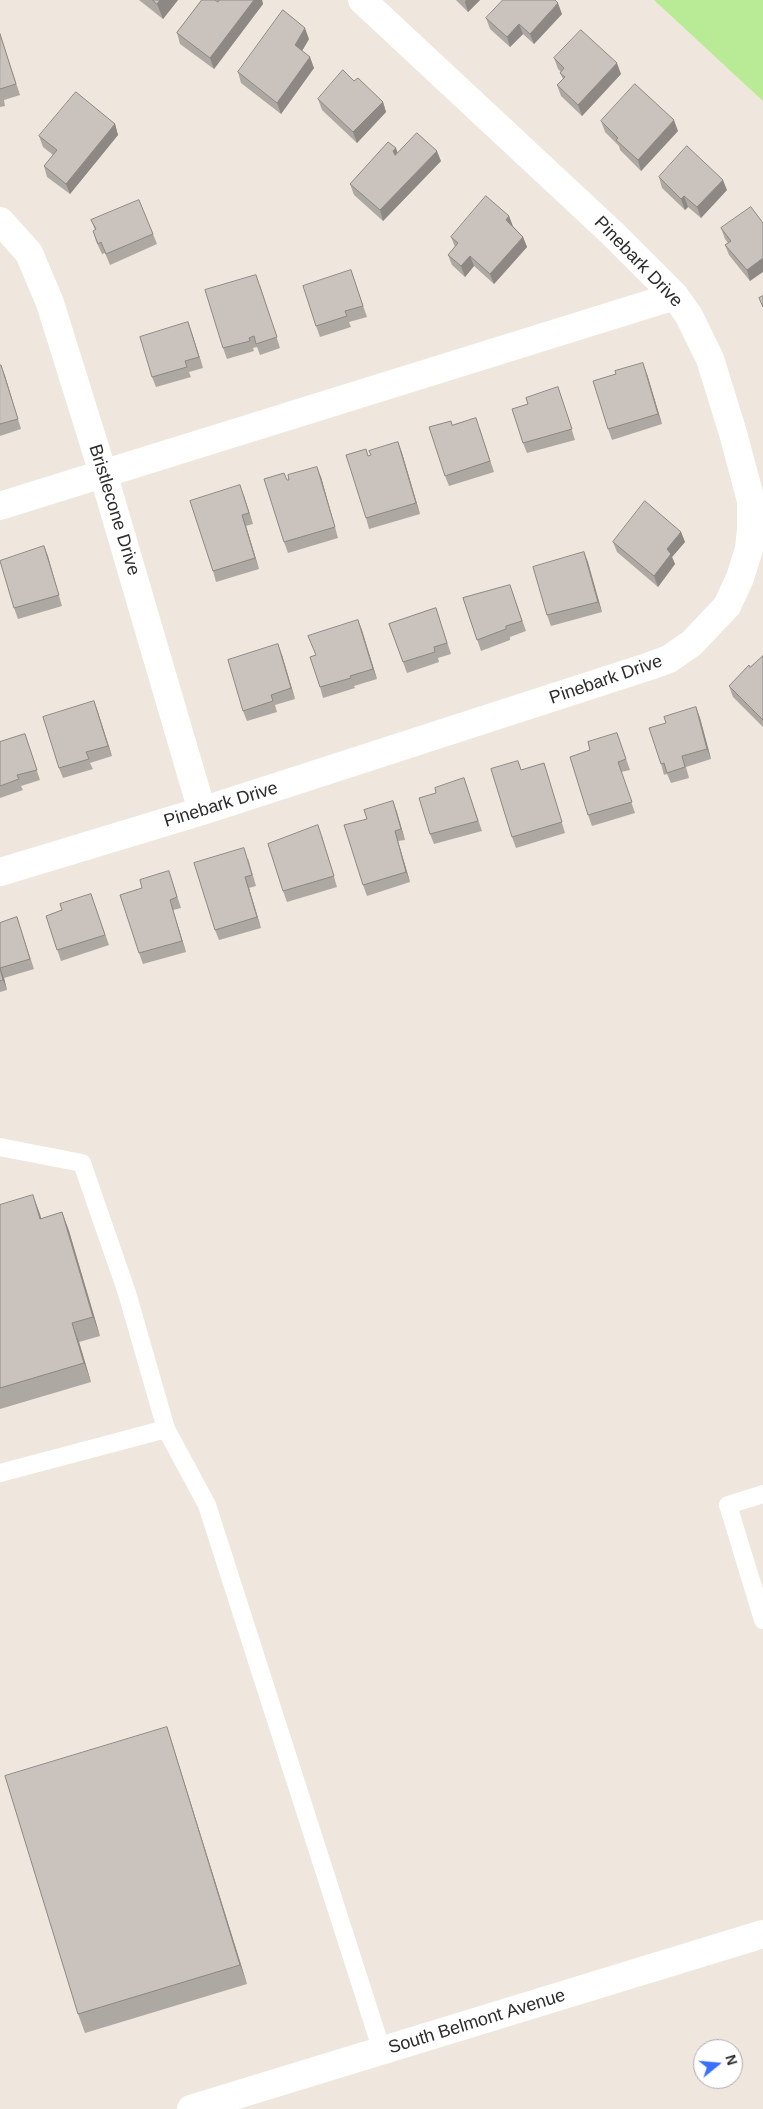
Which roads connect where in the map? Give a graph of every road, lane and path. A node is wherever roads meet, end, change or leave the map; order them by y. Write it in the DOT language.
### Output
graph roads {
  1 [pos="362,0"];
  2 [pos="0,221"];
  3 [pos="675,296"];
  4 [pos="103,473"];
  5 [pos="0,506"];
  6 [pos="202,811"];
  7 [pos="0,872"];
  8 [pos="0,1147"];
  9 [pos="166,1429"];
  10 [pos="0,1474"];
  11 [pos="763,1494"];
  12 [pos="763,1620"];
  13 [pos="763,1934"];
  14 [pos="382,2051"];
  15 [pos="192,2109"];
  1 -- 3 [label="street, Pinebark Drive"];
  2 -- 4 [label="street, Bristlecone Drive"];
  3 -- 4 [label="street"];
  3 -- 6 [label="street, Pinebark Drive"];
  4 -- 5 [label="street"];
  4 -- 6 [label="street, Bristlecone Drive"];
  6 -- 7 [label="street, Pinebark Drive"];
  8 -- 9 [label="lane"];
  9 -- 10 [label="lane"];
  9 -- 14 [label="lane"];
  11 -- 12 [label="lane"];
  13 -- 14 [label="street, South Belmont Avenue"];
  14 -- 15 [label="street, South Belmont Avenue"];
}
